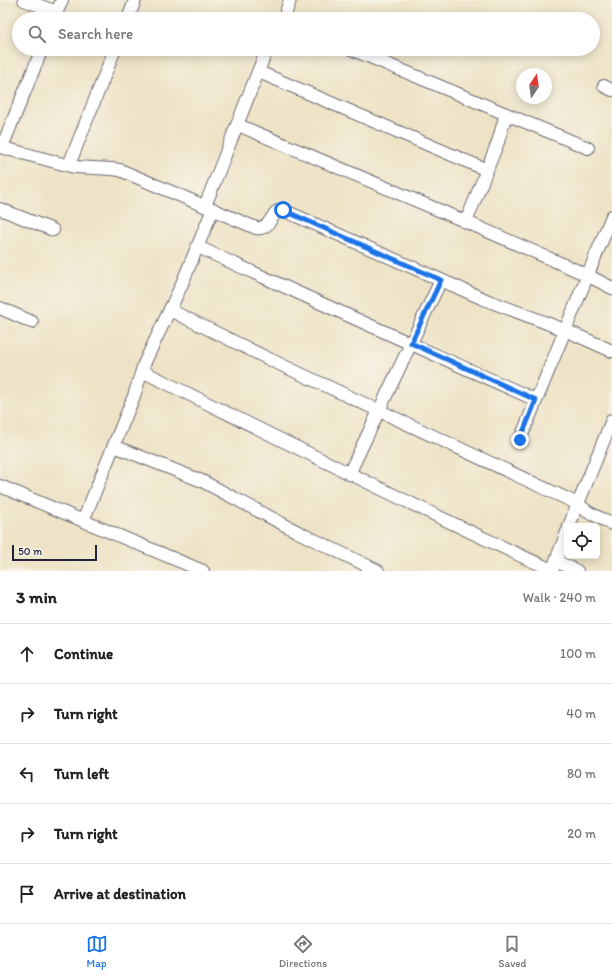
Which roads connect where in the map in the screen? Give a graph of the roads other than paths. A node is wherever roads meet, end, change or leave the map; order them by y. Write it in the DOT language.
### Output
graph roads {
  1 [pos="24,0"];
  2 [pos="62,0"];
  3 [pos="135,0"];
  4 [pos="290,0"];
  5 [pos="48,12"];
  6 [pos="58,12"];
  7 [pos="131,12"];
  8 [pos="286,12"];
  9 [pos="39,56"];
  10 [pos="113,56"];
  11 [pos="265,56"];
  12 [pos="368,56"];
  13 [pos="259,72"];
  14 [pos="506,114"];
  15 [pos="238,125"];
  16 [pos="1,147"];
  17 [pos="588,148"];
  18 [pos="69,165"];
  19 [pos="487,170"];
  20 [pos="209,207"];
  21 [pos="0,209"];
  22 [pos="612,216"];
  23 [pos="466,222"];
  24 [pos="53,230"];
  25 [pos="198,247"];
  26 [pos="588,275"];
  27 [pos="441,280"];
  28 [pos="612,288"];
  29 [pos="0,308"];
  30 [pos="170,310"];
  31 [pos="32,322"];
  32 [pos="565,330"];
  33 [pos="411,343"];
  34 [pos="612,351"];
  35 [pos="142,371"];
  36 [pos="536,400"];
  37 [pos="379,410"];
  38 [pos="612,420"];
  39 [pos="520,440"];
  40 [pos="608,441"];
  41 [pos="114,446"];
  42 [pos="349,474"];
  43 [pos="0,488"];
  44 [pos="578,504"];
  45 [pos="84,521"];
  46 [pos="571,523"];
  47 [pos="612,524"];
  48 [pos="564,540"];
  49 [pos="553,567"];
  50 [pos="203,571"];
  51 [pos="378,571"];
  52 [pos="577,571"];
  1 -- 5 [label="street"];
  2 -- 6 [label="street"];
  3 -- 7 [label="street"];
  4 -- 8 [label="street"];
  9 -- 16 [label="street"];
  10 -- 18 [label="street"];
  11 -- 13 [label="street"];
  12 -- 14 [label="street"];
  13 -- 15 [label="street"];
  13 -- 19 [label="street"];
  14 -- 17 [label="street"];
  14 -- 19 [label="street"];
  15 -- 20 [label="street"];
  15 -- 23 [label="street"];
  16 -- 18 [label="street"];
  18 -- 20 [label="street"];
  19 -- 23 [label="street"];
  20 -- 25 [label="street"];
  20 -- 27 [label="street"];
  21 -- 24 [label="street"];
  22 -- 26 [label="street"];
  23 -- 26 [label="street"];
  25 -- 30 [label="street"];
  25 -- 33 [label="street"];
  26 -- 28 [label="street"];
  26 -- 32 [label="street"];
  27 -- 32 [label="street"];
  27 -- 33 [label="street"];
  29 -- 31 [label="street"];
  30 -- 35 [label="street"];
  30 -- 37 [label="street"];
  32 -- 34 [label="street"];
  32 -- 36 [label="street"];
  33 -- 36 [label="street"];
  33 -- 37 [label="street"];
  35 -- 41 [label="street"];
  35 -- 42 [label="street"];
  36 -- 39 [label="street"];
  37 -- 42 [label="street"];
  37 -- 44 [label="street"];
  38 -- 40 [label="street"];
  40 -- 44 [label="street"];
  41 -- 45 [label="street"];
  41 -- 51 [label="street"];
  42 -- 49 [label="street"];
  43 -- 45 [label="street"];
  44 -- 46 [label="street"];
  44 -- 47 [label="street"];
  45 -- 50 [label="street"];
  48 -- 49 [label="street"];
  49 -- 52 [label="street"];
}
